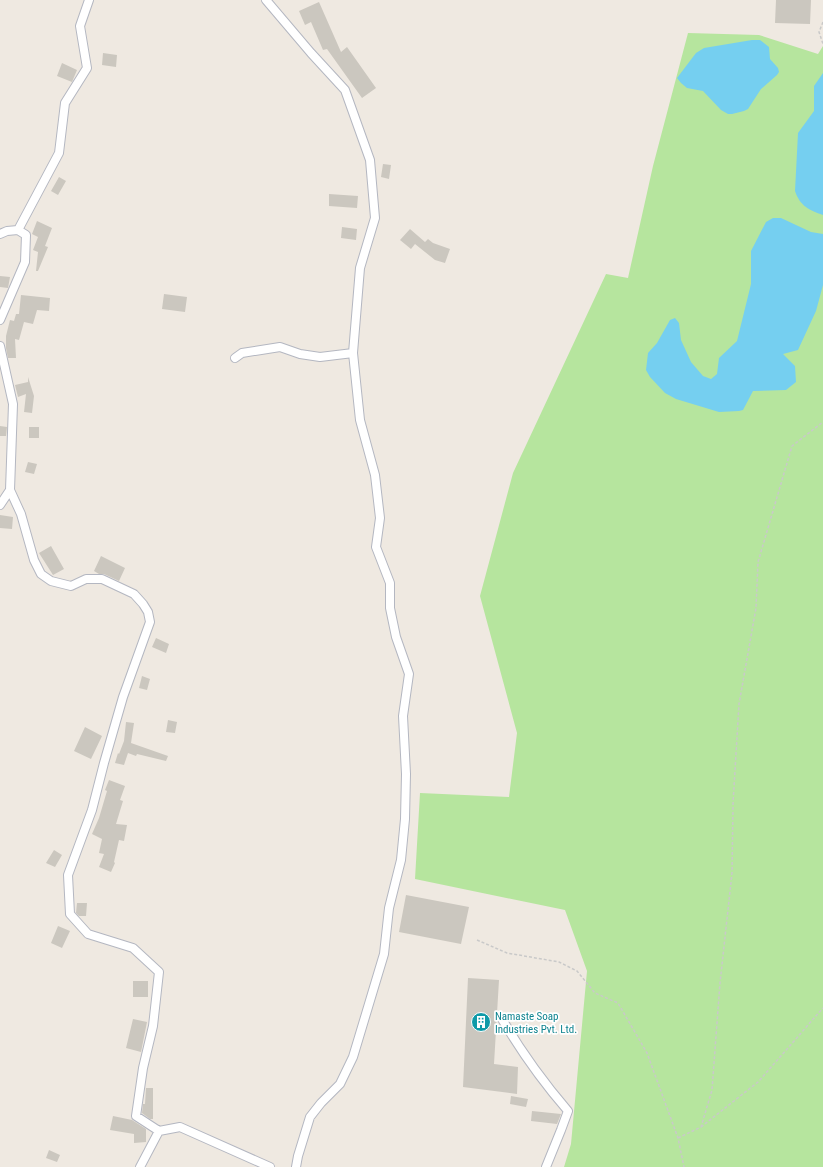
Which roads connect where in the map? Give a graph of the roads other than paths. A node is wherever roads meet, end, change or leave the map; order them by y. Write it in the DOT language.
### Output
graph roads {
  1 [pos="90,0"];
  2 [pos="266,0"];
  3 [pos="18,230"];
  4 [pos="0,234"];
  5 [pos="0,320"];
  6 [pos="0,346"];
  7 [pos="353,353"];
  8 [pos="234,358"];
  9 [pos="10,490"];
  10 [pos="0,505"];
  11 [pos="502,1019"];
  12 [pos="160,1132"];
  13 [pos="140,1167"];
  14 [pos="270,1167"];
  15 [pos="296,1167"];
  16 [pos="546,1167"];
  1 -- 3 [label="street"];
  2 -- 7 [label="street"];
  3 -- 4 [label="street"];
  3 -- 5 [label="street"];
  6 -- 9 [label="street"];
  7 -- 8 [label="street"];
  7 -- 15 [label="street"];
  9 -- 10 [label="street"];
  9 -- 12 [label="street"];
  11 -- 16 [label="street"];
  12 -- 13 [label="street"];
  12 -- 14 [label="street"];
}
